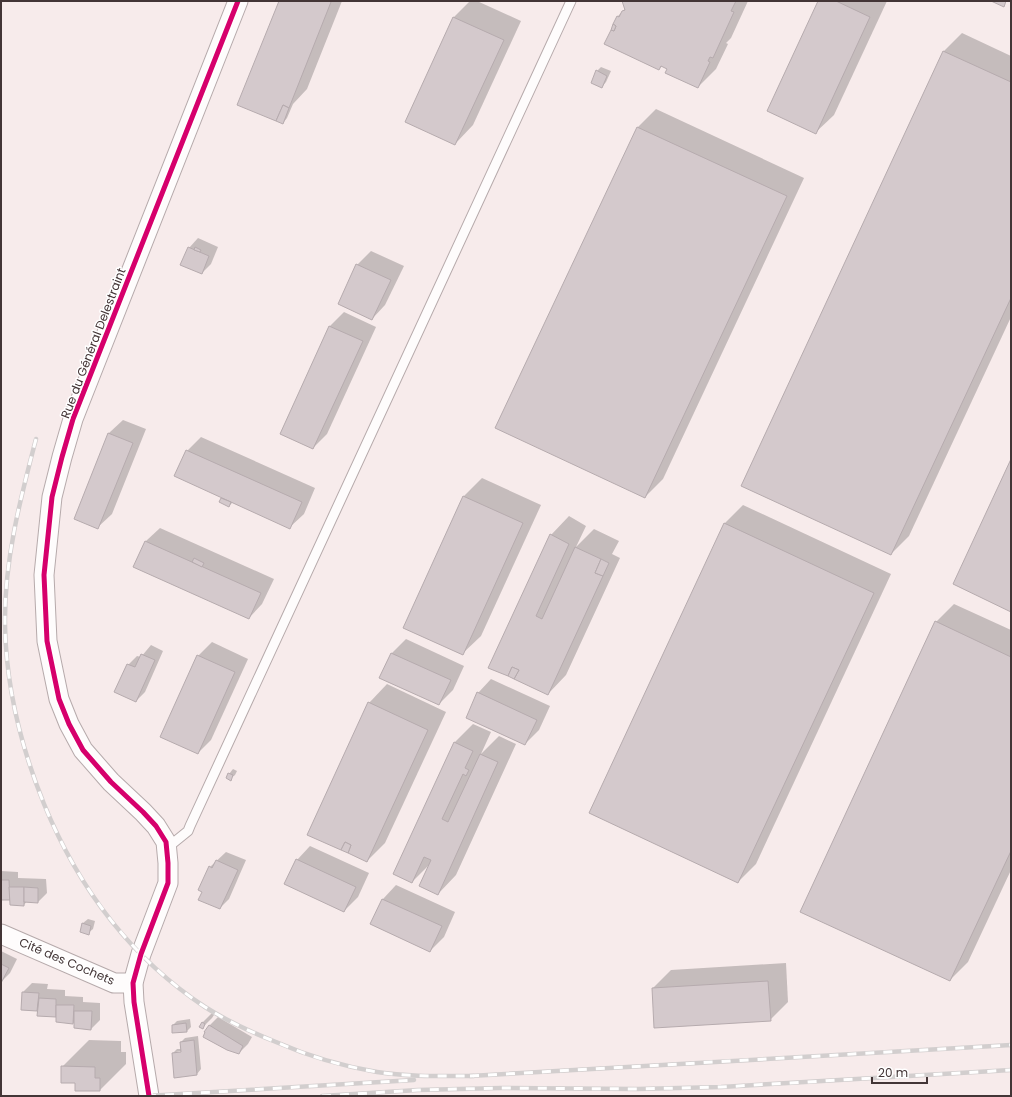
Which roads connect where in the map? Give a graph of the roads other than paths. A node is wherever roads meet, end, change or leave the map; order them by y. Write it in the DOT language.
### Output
graph roads {
  1 [pos="238,1"];
  2 [pos="571,1"];
  3 [pos="167,848"];
  4 [pos="1,934"];
  5 [pos="133,983"];
  6 [pos="149,1096"];
  1 -- 3 [label="street, Rue du Général Delestraint"];
  2 -- 3 [label="lane"];
  3 -- 5 [label="street, Rue du Général Delestraint"];
  4 -- 5 [label="street, Cité des Cochets"];
  5 -- 6 [label="street, Rue du Général Delestraint"];
}
